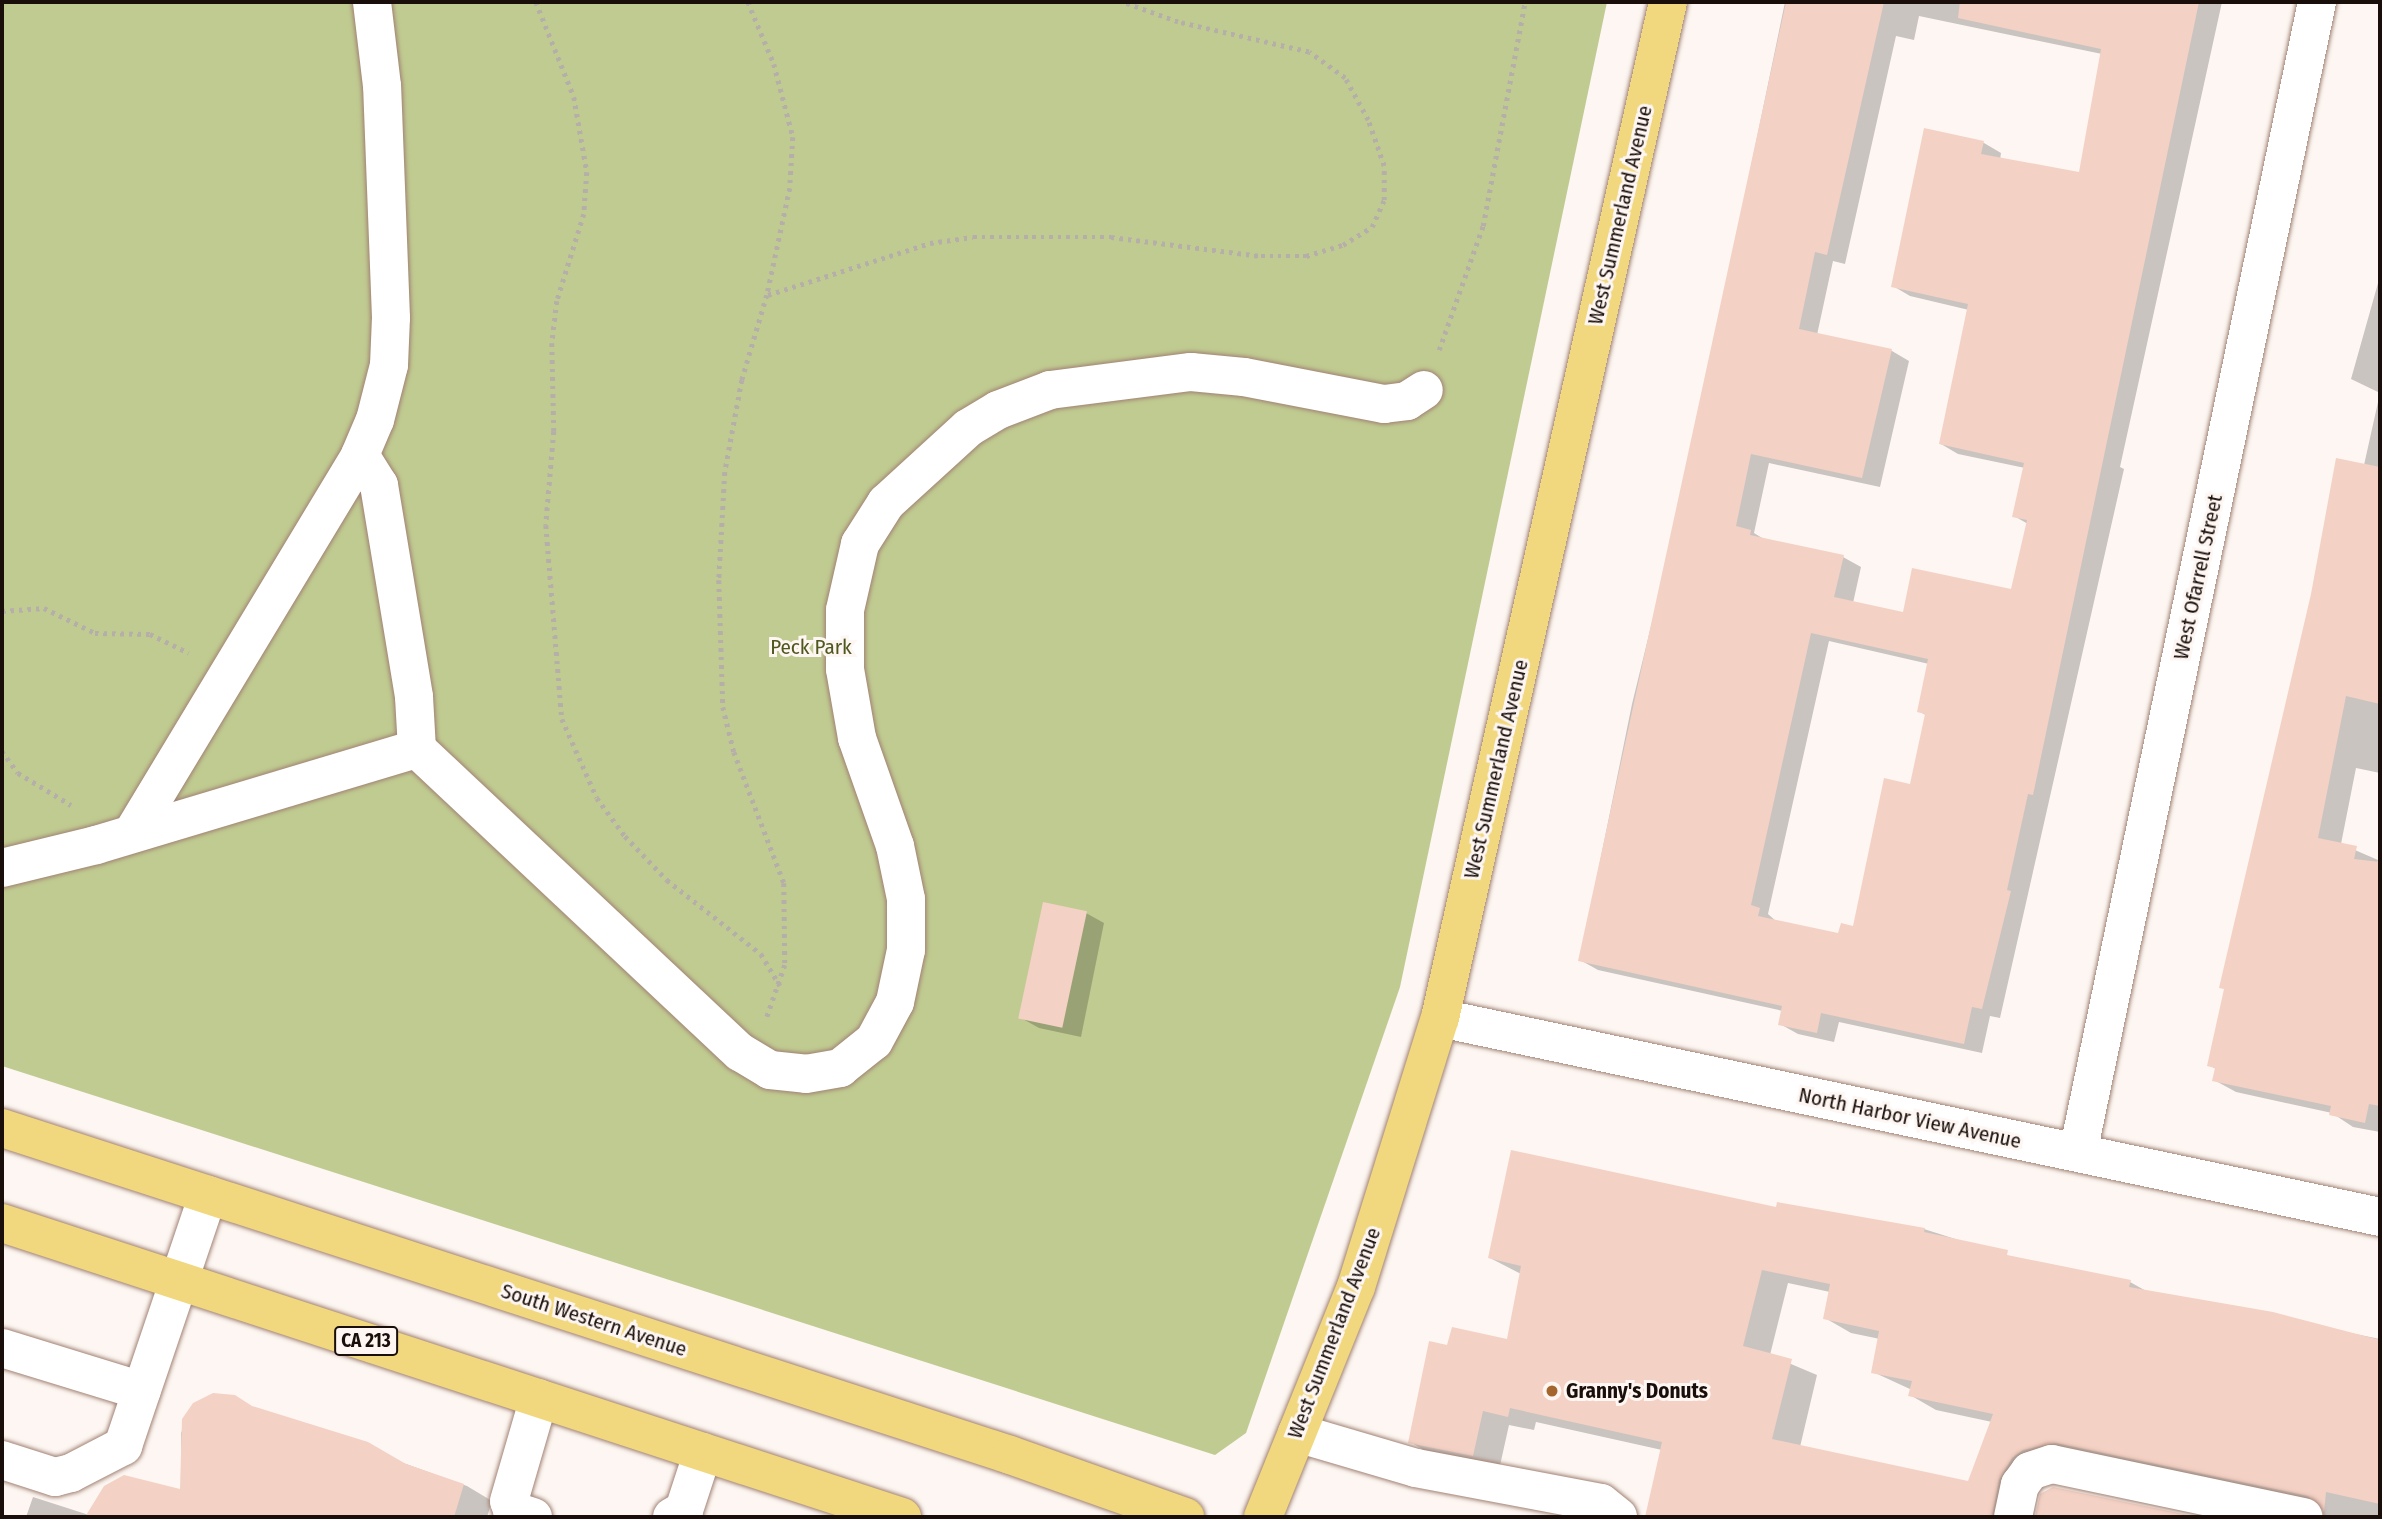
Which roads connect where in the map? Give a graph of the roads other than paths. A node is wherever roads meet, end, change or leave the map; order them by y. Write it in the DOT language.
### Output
graph roads {
  1 [pos="372,2"];
  2 [pos="1668,2"];
  3 [pos="2317,2"];
  4 [pos="1424,390"];
  5 [pos="360,455"];
  6 [pos="417,749"];
  7 [pos="133,832"];
  8 [pos="2,868"];
  9 [pos="1440,1018"];
  10 [pos="2,1128"];
  11 [pos="2078,1153"];
  12 [pos="208,1195"];
  13 [pos="2380,1217"];
  14 [pos="2,1223"];
  15 [pos="181,1281"];
  16 [pos="2,1348"];
  17 [pos="142,1391"];
  18 [pos="539,1398"];
  19 [pos="1297,1433"];
  20 [pos="703,1452"];
  21 [pos="2,1461"];
  22 [pos="533,1517"];
  23 [pos="672,1517"];
  24 [pos="902,1517"];
  25 [pos="1185,1517"];
  26 [pos="1263,1517"];
  27 [pos="1618,1517"];
  28 [pos="2013,1517"];
  29 [pos="2303,1517"];
  1 -- 5 [label="street"];
  2 -- 9 [label="main road, West Summerland Avenue"];
  3 -- 11 [label="street, West Ofarrell Street"];
  4 -- 6 [label="street"];
  5 -- 6 [label="street"];
  5 -- 7 [label="street"];
  6 -- 7 [label="street"];
  7 -- 8 [label="street"];
  9 -- 11 [label="street, North Harbor View Avenue"];
  9 -- 19 [label="main road, West Summerland Avenue"];
  10 -- 12 [label="main road, South Western Avenue"];
  11 -- 13 [label="street, North Harbor View Avenue"];
  12 -- 15 [label="street"];
  12 -- 25 [label="main road, South Western Avenue"];
  14 -- 15 [label="main road, CA 213"];
  15 -- 17 [label="street"];
  15 -- 18 [label="main road, CA 213"];
  16 -- 17 [label="street"];
  17 -- 21 [label="street"];
  18 -- 20 [label="main road, CA 213"];
  18 -- 22 [label="street"];
  19 -- 26 [label="main road, West Summerland Avenue"];
  19 -- 27 [label="street"];
  20 -- 23 [label="street"];
  20 -- 24 [label="main road, CA 213"];
  28 -- 29 [label="street"];
}
